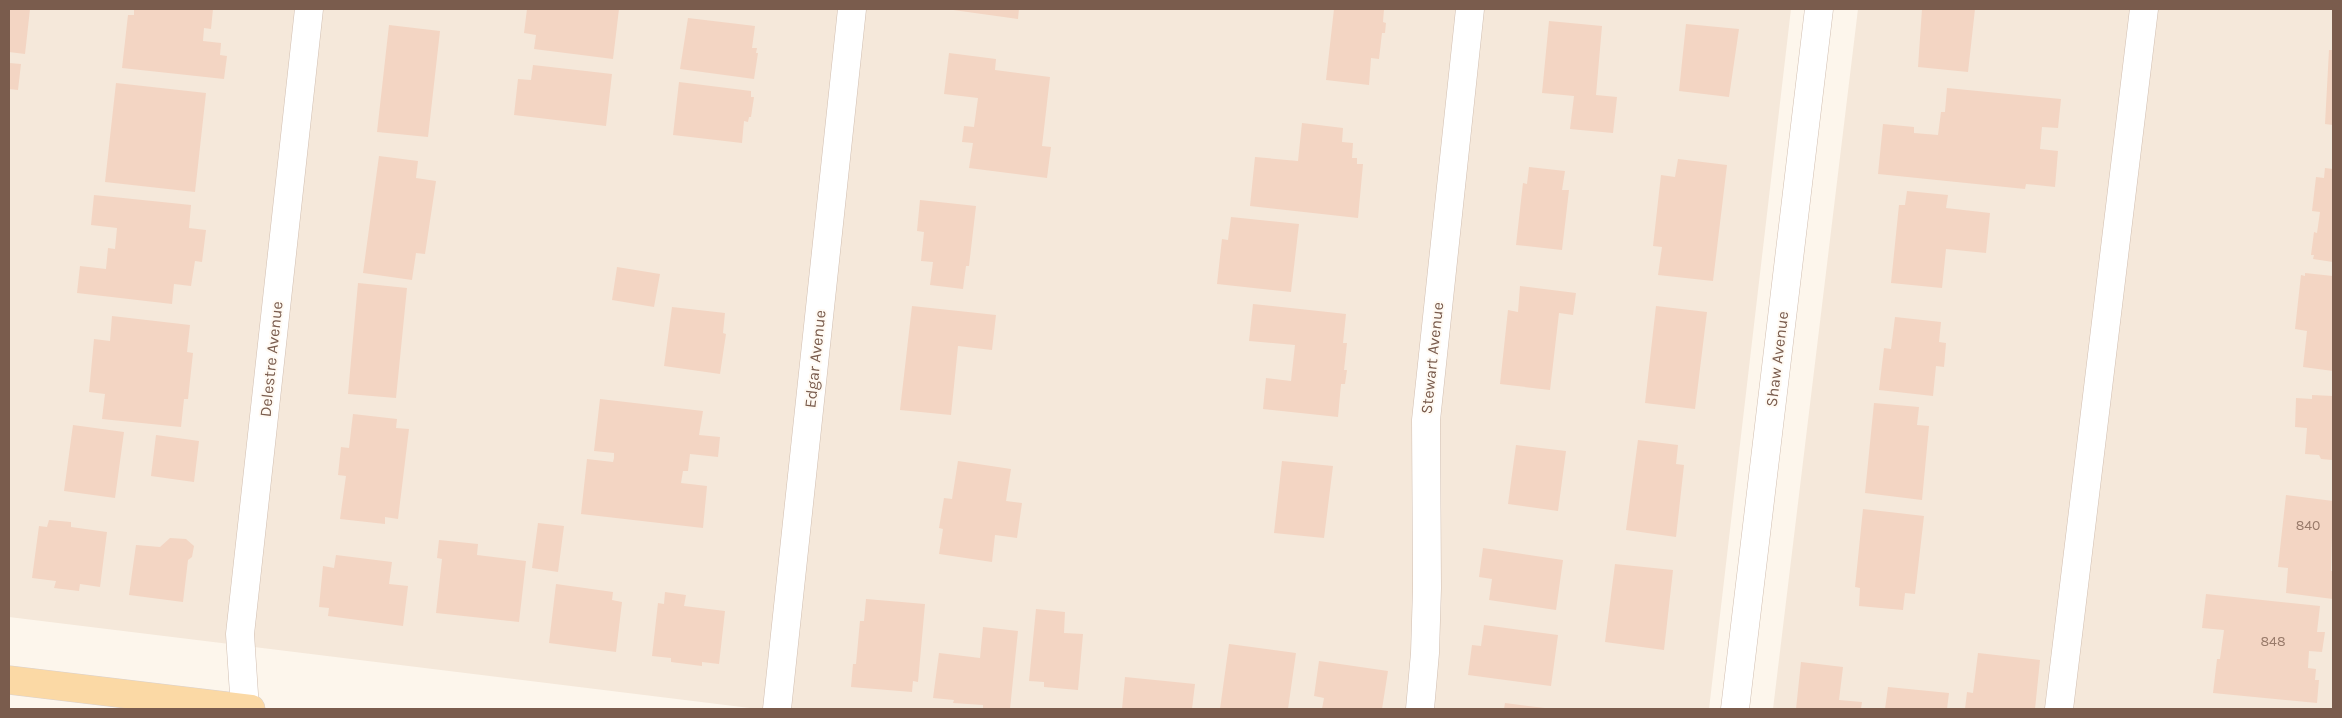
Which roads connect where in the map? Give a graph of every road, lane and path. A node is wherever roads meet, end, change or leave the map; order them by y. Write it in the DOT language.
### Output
graph roads {
  1 [pos="309,9"];
  2 [pos="852,9"];
  3 [pos="1470,9"];
  4 [pos="1819,9"];
  5 [pos="2144,9"];
  6 [pos="9,680"];
  7 [pos="247,709"];
  8 [pos="777,709"];
  9 [pos="1420,709"];
  10 [pos="1735,709"];
  11 [pos="2059,709"];
  1 -- 7 [label="street, Delestre Avenue"];
  2 -- 8 [label="street, Edgar Avenue"];
  3 -- 9 [label="street, Stewart Avenue"];
  4 -- 10 [label="street, Shaw Avenue"];
  5 -- 11 [label="street"];
  6 -- 7 [label="main road"];
}
